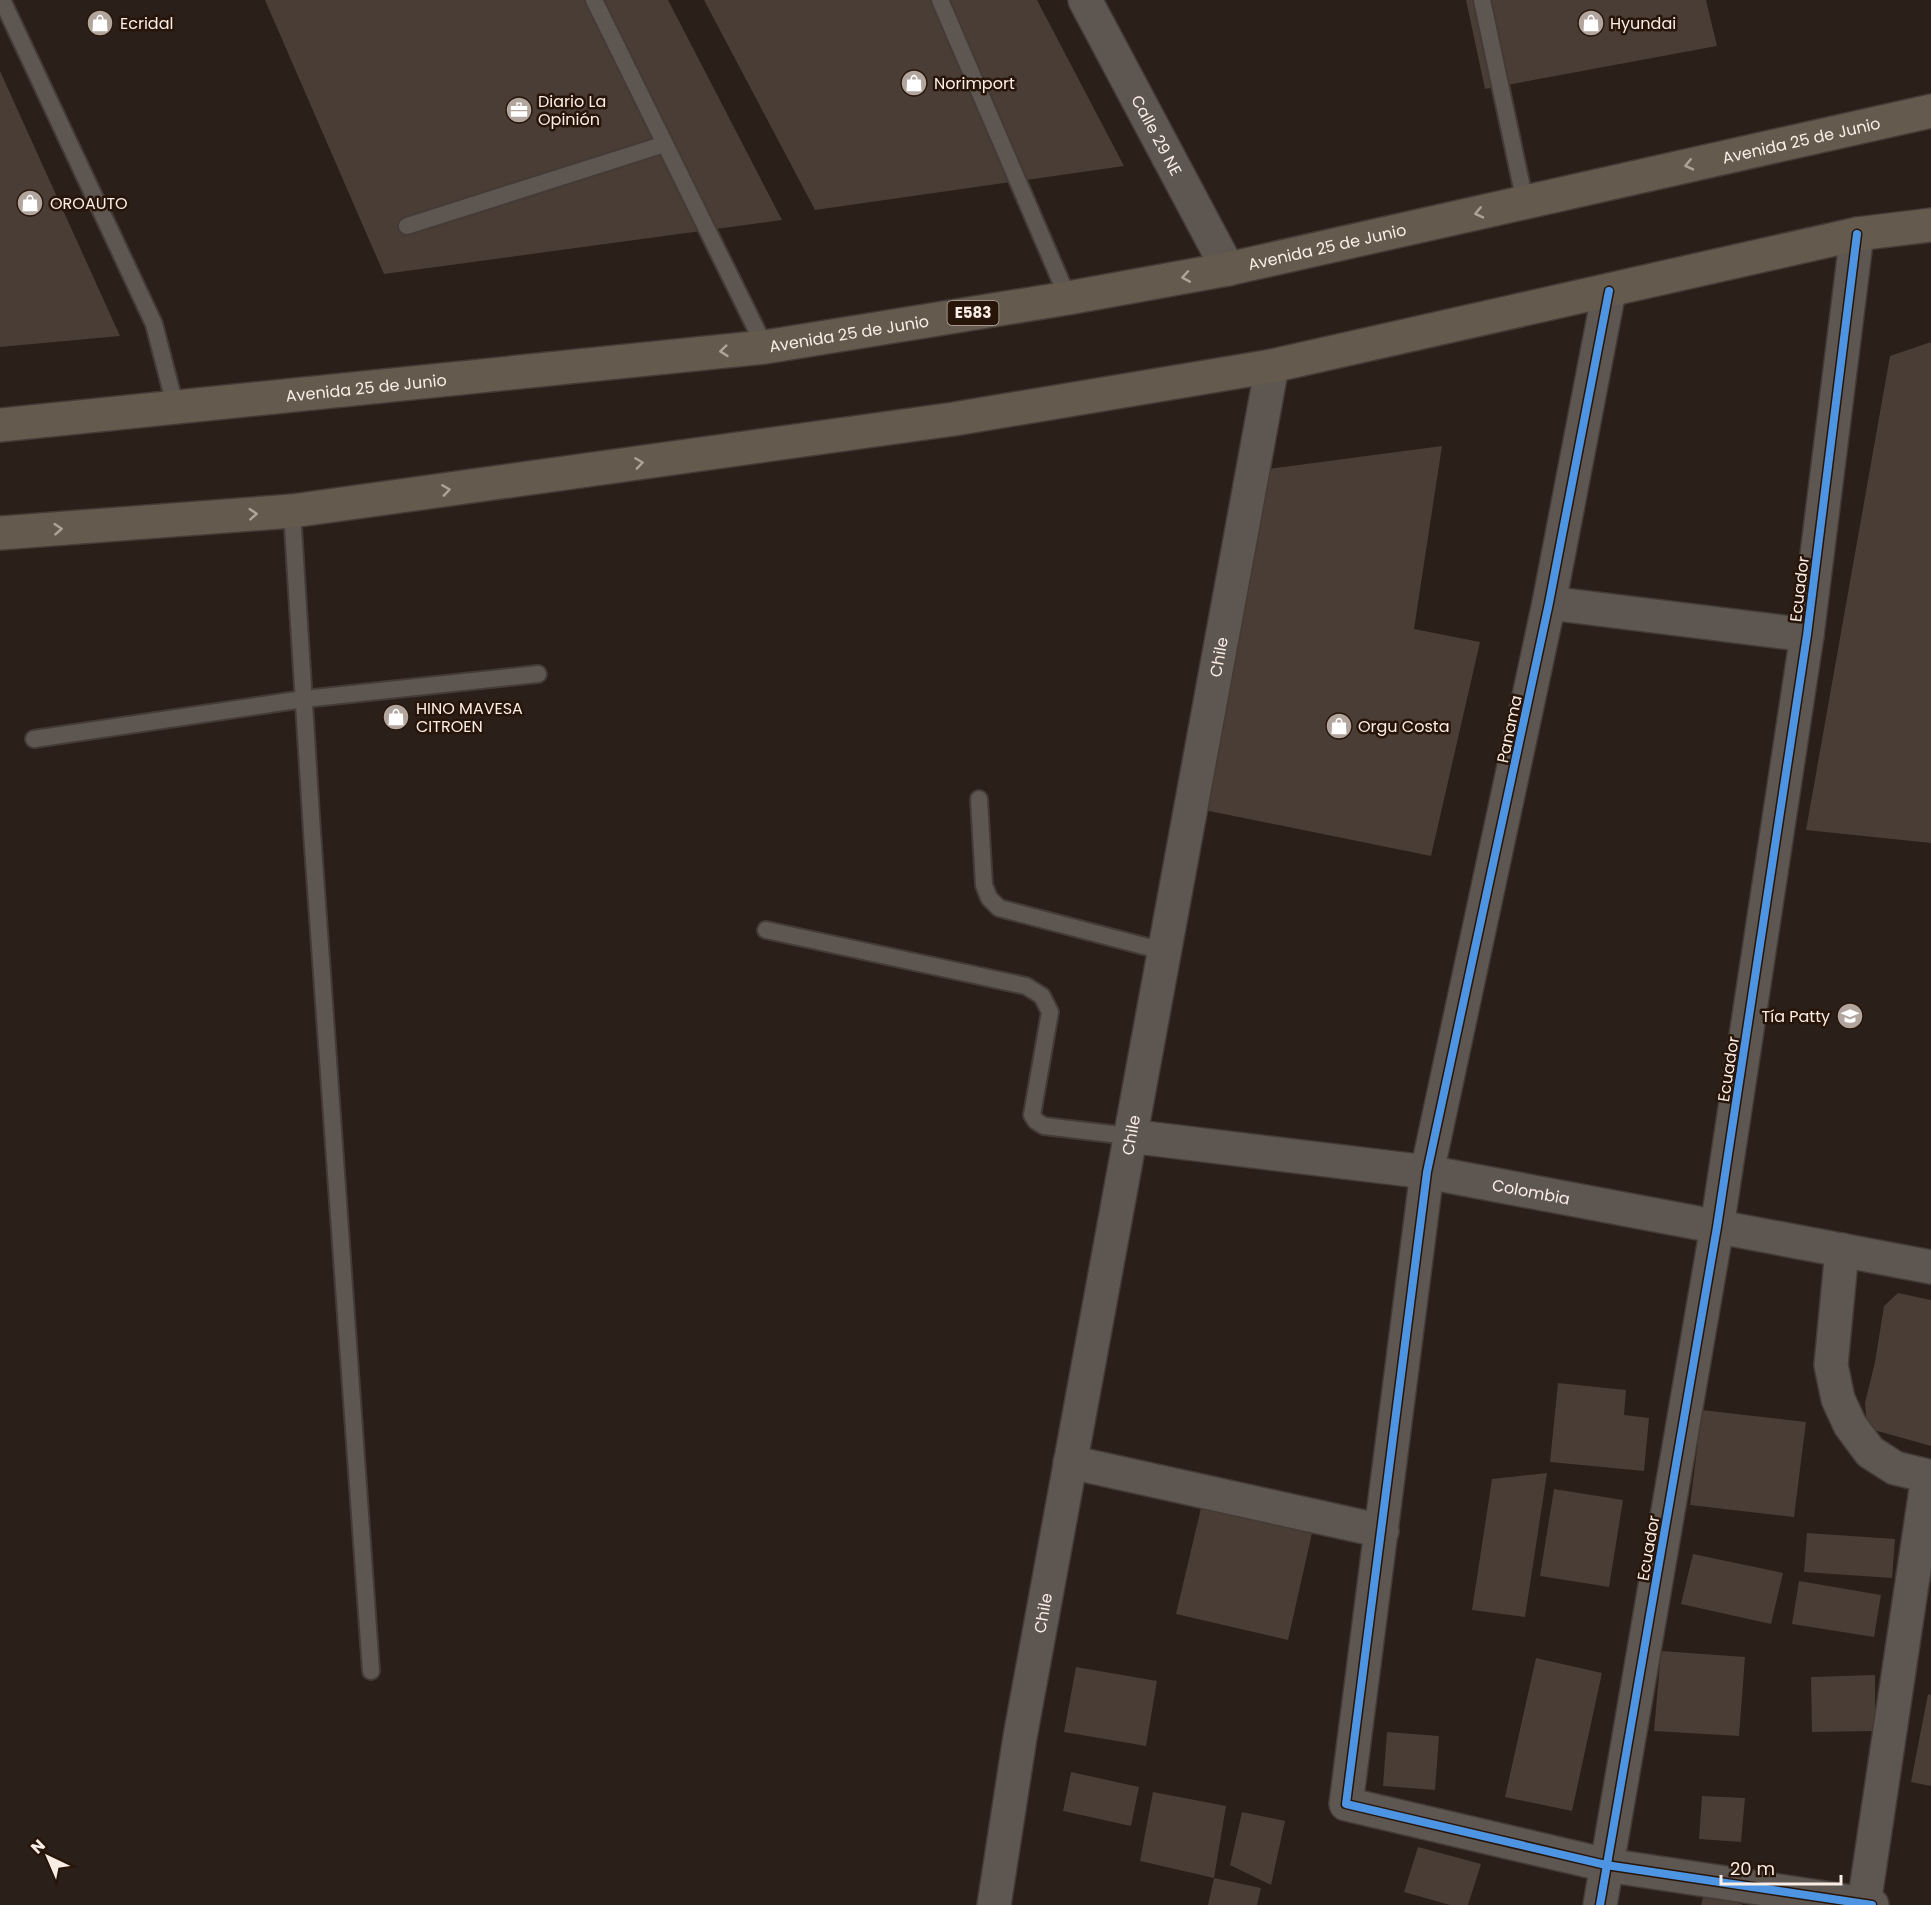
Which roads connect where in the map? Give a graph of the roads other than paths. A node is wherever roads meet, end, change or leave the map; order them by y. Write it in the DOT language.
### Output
graph roads {
  1 [pos="2,0"];
  2 [pos="594,0"];
  3 [pos="940,0"];
  4 [pos="1085,0"];
  5 [pos="1482,0"];
  6 [pos="1931,111"];
  7 [pos="665,144"];
  8 [pos="1525,202"];
  9 [pos="407,225"];
  10 [pos="1931,225"];
  11 [pos="1857,234"];
  12 [pos="1228,269"];
  13 [pos="1609,291"];
  14 [pos="1068,298"];
  15 [pos="765,347"];
  16 [pos="1272,366"];
  17 [pos="175,405"];
  18 [pos="0,425"];
  19 [pos="292,511"];
  20 [pos="0,533"];
  21 [pos="1549,603"];
  22 [pos="1807,635"];
  23 [pos="538,674"];
  24 [pos="304,699"];
  25 [pos="34,739"];
  26 [pos="979,799"];
  27 [pos="766,930"];
  28 [pos="1163,951"];
  29 [pos="1129,1136"];
  30 [pos="1427,1172"];
  31 [pos="1718,1227"];
  32 [pos="1842,1250"];
  33 [pos="1931,1267"];
  34 [pos="1070,1462"];
  35 [pos="1382,1531"];
  36 [pos="371,1671"];
  37 [pos="1606,1865"];
  38 [pos="1868,1904"];
  39 [pos="994,1905"];
  40 [pos="1600,1905"];
  1 -- 17 [label="lane"];
  2 -- 7 [label="lane"];
  3 -- 14 [label="lane"];
  4 -- 12 [label="street, Calle 29 NE"];
  5 -- 8 [label="lane"];
  6 -- 8 [label="main road, Avenida 25 de Junio / E583, one-way"];
  7 -- 9 [label="lane"];
  7 -- 15 [label="lane"];
  8 -- 12 [label="main road, Avenida 25 de Junio / E583, one-way"];
  10 -- 11 [label="main road"];
  11 -- 13 [label="main road"];
  11 -- 22 [label="street, Ecuador"];
  12 -- 14 [label="main road, Avenida 25 de Junio / E583, one-way"];
  13 -- 16 [label="main road"];
  13 -- 21 [label="street, Panama"];
  14 -- 15 [label="main road, Avenida 25 de Junio / E583"];
  15 -- 17 [label="main road, Avenida 25 de Junio / E583, one-way"];
  19 -- 16 [label="main road, one-way"];
  16 -- 28 [label="street, Chile"];
  17 -- 18 [label="main road, Avenida 25 de Junio / E583"];
  20 -- 19 [label="main road, one-way"];
  19 -- 24 [label="lane"];
  21 -- 22 [label="street"];
  21 -- 30 [label="street, Panama"];
  22 -- 31 [label="street, Ecuador"];
  23 -- 24 [label="lane"];
  24 -- 25 [label="lane"];
  24 -- 36 [label="lane"];
  26 -- 28 [label="lane"];
  27 -- 29 [label="lane"];
  28 -- 29 [label="street, Chile"];
  29 -- 30 [label="street, Colombia"];
  29 -- 34 [label="street, Chile"];
  30 -- 31 [label="street, Colombia"];
  30 -- 35 [label="street, Panama"];
  31 -- 32 [label="street, Colombia"];
  31 -- 37 [label="street, Ecuador"];
  32 -- 33 [label="street, Colombia"];
  32 -- 38 [label="street"];
  34 -- 35 [label="street"];
  34 -- 39 [label="street, Chile"];
  35 -- 37 [label="street, Panama"];
  37 -- 38 [label="street"];
  37 -- 40 [label="street, Ecuador"];
}
